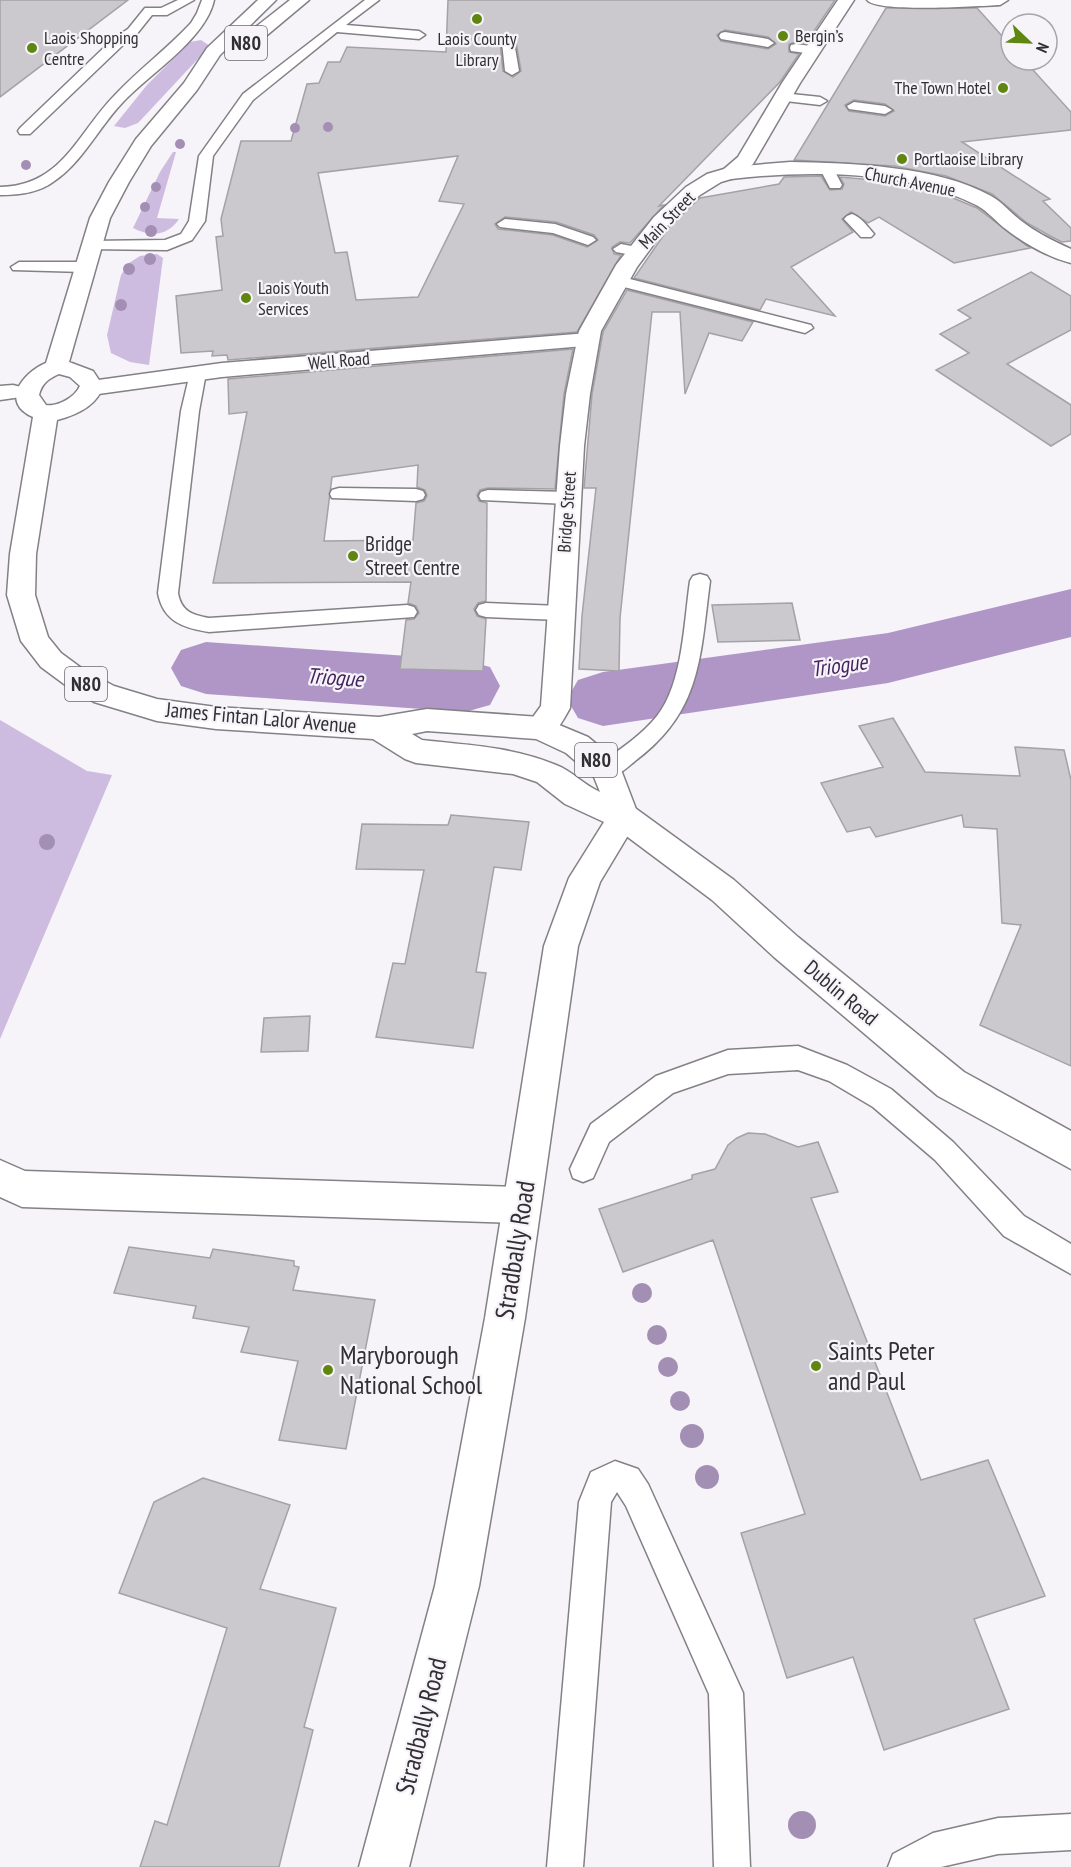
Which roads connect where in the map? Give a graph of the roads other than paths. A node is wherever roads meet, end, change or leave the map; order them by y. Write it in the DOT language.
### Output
graph roads {
  1 [pos="188,0"];
  2 [pos="208,0"];
  3 [pos="268,0"];
  4 [pos="301,0"];
  5 [pos="373,0"];
  6 [pos="846,0"];
  7 [pos="875,0"];
  8 [pos="1000,0"];
  9 [pos="333,28"];
  10 [pos="419,36"];
  11 [pos="725,36"];
  12 [pos="508,42"];
  13 [pos="768,43"];
  14 [pos="512,71"];
  15 [pos="191,86"];
  16 [pos="782,97"];
  17 [pos="820,101"];
  18 [pos="854,106"];
  19 [pos="885,110"];
  20 [pos="25,131"];
  21 [pos="731,173"];
  22 [pos="0,191"];
  23 [pos="852,219"];
  24 [pos="505,224"];
  25 [pos="866,234"];
  26 [pos="588,240"];
  27 [pos="91,246"];
  28 [pos="1071,257"];
  29 [pos="19,267"];
  30 [pos="84,267"];
  31 [pos="618,281"];
  32 [pos="805,328"];
  33 [pos="588,340"];
  34 [pos="56,367"];
  35 [pos="198,373"];
  36 [pos="91,388"];
  37 [pos="6,392"];
  38 [pos="46,414"];
  39 [pos="339,494"];
  40 [pos="416,495"];
  41 [pos="488,496"];
  42 [pos="568,498"];
  43 [pos="700,581"];
  44 [pos="486,610"];
  45 [pos="407,612"];
  46 [pos="561,613"];
  47 [pos="551,707"];
  48 [pos="379,728"];
  49 [pos="607,770"];
  50 [pos="624,817"];
  51 [pos="1071,1151"];
  52 [pos="583,1169"];
  53 [pos="0,1178"];
  54 [pos="521,1205"];
  55 [pos="1071,1260"];
  56 [pos="1071,1832"];
  57 [pos="384,1867"];
  58 [pos="565,1867"];
  59 [pos="732,1867"];
  60 [pos="906,1867"];
  1 -- 20 [label="lane"];
  2 -- 22 [label="lane"];
  3 -- 15 [label="main road, N80"];
  4 -- 15 [label="main road, N80"];
  5 -- 9 [label="lane"];
  6 -- 16 [label="main road, Main Street"];
  7 -- 8 [label="main road"];
  9 -- 10 [label="lane"];
  9 -- 27 [label="lane"];
  11 -- 13 [label="lane"];
  12 -- 14 [label="lane"];
  15 -- 27 [label="main road, N80"];
  16 -- 17 [label="lane"];
  16 -- 21 [label="main road, Main Street"];
  18 -- 19 [label="lane"];
  21 -- 28 [label="main road, Church Avenue"];
  21 -- 31 [label="main road, Main Street"];
  23 -- 25 [label="lane"];
  24 -- 26 [label="lane"];
  27 -- 30 [label="main road, N80"];
  29 -- 30 [label="lane"];
  30 -- 34 [label="main road, N80"];
  31 -- 32 [label="lane"];
  31 -- 33 [label="main road, Main Street"];
  33 -- 35 [label="main road, Well Road"];
  33 -- 42 [label="main road, Bridge Street"];
  34 -- 36 [label="main road"];
  34 -- 37 [label="main road"];
  35 -- 36 [label="main road, Well Road"];
  35 -- 45 [label="lane"];
  36 -- 38 [label="main road"];
  37 -- 38 [label="main road"];
  38 -- 48 [label="main road, James Fintan Lalor Avenue / N80"];
  39 -- 40 [label="lane"];
  41 -- 42 [label="lane"];
  42 -- 46 [label="main road, Bridge Street"];
  43 -- 49 [label="lane"];
  44 -- 46 [label="lane"];
  46 -- 47 [label="main road, Bridge Street"];
  47 -- 48 [label="main road, James Fintan Lalor Avenue / N80"];
  47 -- 49 [label="main road, James Fintan Lalor Avenue / N80"];
  48 -- 50 [label="main road, James Fintan Lalor Avenue / N80"];
  49 -- 50 [label="main road, N80"];
  50 -- 51 [label="main road, Dublin Road"];
  50 -- 54 [label="main road, Stradbally Road"];
  52 -- 55 [label="lane"];
  53 -- 54 [label="main road"];
  54 -- 57 [label="main road, Stradbally Road"];
  56 -- 60 [label="lane"];
  58 -- 59 [label="lane"];
}
